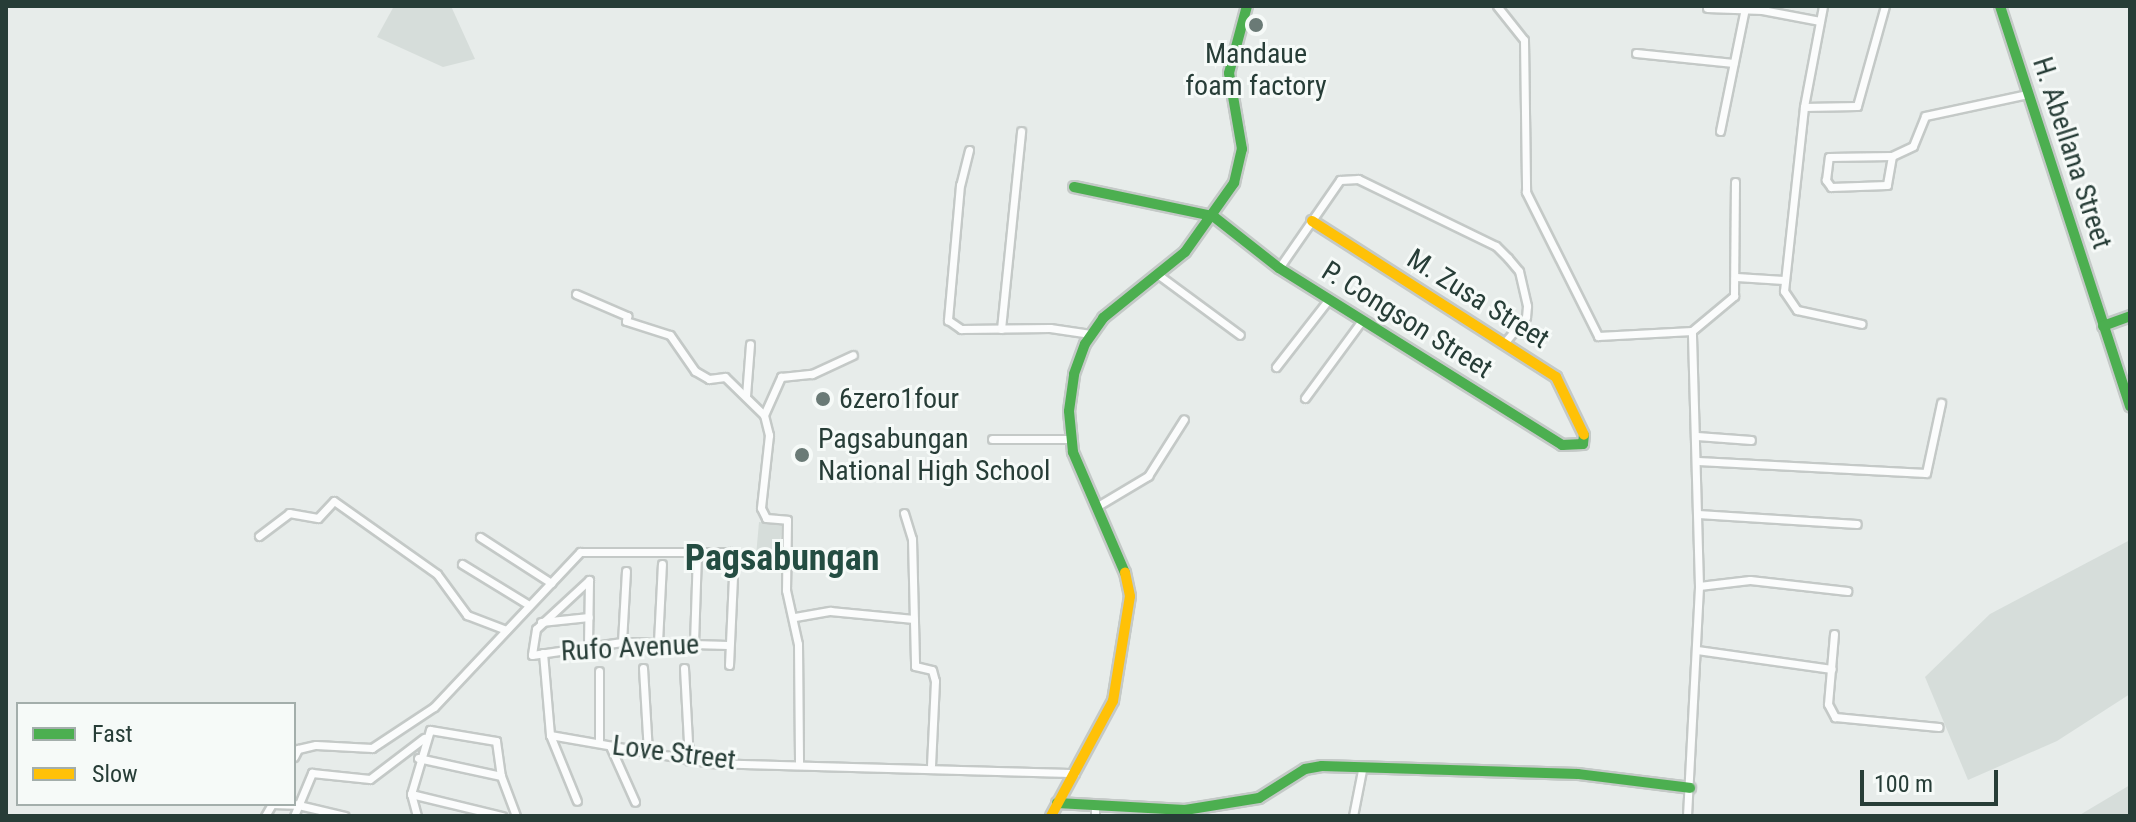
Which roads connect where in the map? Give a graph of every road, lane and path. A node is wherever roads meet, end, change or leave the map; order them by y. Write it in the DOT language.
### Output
graph roads {
  1 [pos="1247,6"];
  2 [pos="1497,6"];
  3 [pos="1823,6"];
  4 [pos="1885,6"];
  5 [pos="2000,6"];
  6 [pos="1707,8"];
  7 [pos="1745,8"];
  8 [pos="1820,21"];
  9 [pos="1636,53"];
  10 [pos="1733,63"];
  11 [pos="2028,94"];
  12 [pos="1804,107"];
  13 [pos="1021,131"];
  14 [pos="1720,131"];
  15 [pos="969,150"];
  16 [pos="1892,156"];
  17 [pos="1735,182"];
  18 [pos="1074,187"];
  19 [pos="1213,216"];
  20 [pos="1312,221"];
  21 [pos="1279,268"];
  22 [pos="1160,276"];
  23 [pos="1736,277"];
  24 [pos="1784,280"];
  25 [pos="576,294"];
  26 [pos="1329,299"];
  27 [pos="2130,316"];
  28 [pos="1365,318"];
  29 [pos="1862,324"];
  30 [pos="2103,326"];
  31 [pos="1001,329"];
  32 [pos="1692,331"];
  33 [pos="1091,334"];
  34 [pos="1240,335"];
  35 [pos="1504,343"];
  36 [pos="750,344"];
  37 [pos="853,355"];
  38 [pos="1276,367"];
  39 [pos="746,396"];
  40 [pos="1305,398"];
  41 [pos="1941,403"];
  42 [pos="2130,406"];
  43 [pos="764,415"];
  44 [pos="1184,419"];
  45 [pos="1697,436"];
  46 [pos="992,439"];
  47 [pos="1070,439"];
  48 [pos="1751,440"];
  49 [pos="1583,444"];
  50 [pos="1698,461"];
  51 [pos="1096,507"];
  52 [pos="904,513"];
  53 [pos="1698,514"];
  54 [pos="1857,524"];
  55 [pos="259,536"];
  56 [pos="480,537"];
  57 [pos="697,552"];
  58 [pos="462,564"];
  59 [pos="662,564"];
  60 [pos="786,564"];
  61 [pos="626,571"];
  62 [pos="733,578"];
  63 [pos="551,583"];
  64 [pos="1699,586"];
  65 [pos="1847,591"];
  66 [pos="529,605"];
  67 [pos="589,617"];
  68 [pos="795,617"];
  69 [pos="914,619"];
  70 [pos="541,622"];
  71 [pos="506,630"];
  72 [pos="1834,634"];
  73 [pos="622,642"];
  74 [pos="658,642"];
  75 [pos="694,643"];
  76 [pos="588,645"];
  77 [pos="728,645"];
  78 [pos="1697,650"];
  79 [pos="543,653"];
  80 [pos="729,665"];
  81 [pos="643,668"];
  82 [pos="684,668"];
  83 [pos="1832,669"];
  84 [pos="599,671"];
  85 [pos="1939,727"];
  86 [pos="550,735"];
  87 [pos="424,738"];
  88 [pos="599,743"];
  89 [pos="610,746"];
  90 [pos="296,753"];
  91 [pos="648,753"];
  92 [pos="418,758"];
  93 [pos="689,761"];
  94 [pos="799,763"];
  95 [pos="931,765"];
  96 [pos="1362,770"];
  97 [pos="1075,773"];
  98 [pos="501,776"];
  99 [pos="1690,788"];
  100 [pos="411,794"];
  101 [pos="577,801"];
  102 [pos="635,802"];
  103 [pos="1057,803"];
  104 [pos="296,805"];
  105 [pos="1095,811"];
  106 [pos="1146,814"];
  107 [pos="345,816"];
  108 [pos="417,816"];
  109 [pos="502,816"];
  110 [pos="516,816"];
  111 [pos="1051,816"];
  112 [pos="1353,816"];
  113 [pos="1687,816"];
  1 -- 19 [label="street"];
  2 -- 32 [label="street"];
  3 -- 8 [label="street"];
  4 -- 12 [label="street"];
  5 -- 11 [label="street, H. Abellana Street"];
  6 -- 7 [label="street"];
  7 -- 8 [label="street"];
  7 -- 10 [label="street"];
  8 -- 12 [label="street"];
  9 -- 10 [label="street"];
  10 -- 14 [label="street"];
  11 -- 16 [label="street"];
  11 -- 30 [label="street, H. Abellana Street"];
  12 -- 24 [label="street"];
  13 -- 31 [label="street"];
  15 -- 31 [label="street"];
  16 -- 16 [label="street"];
  17 -- 23 [label="street"];
  18 -- 19 [label="street"];
  19 -- 21 [label="street, P. Congson Street"];
  19 -- 22 [label="street"];
  20 -- 21 [label="street"];
  20 -- 35 [label="street, M. Zusa Street"];
  20 -- 35 [label="street"];
  21 -- 26 [label="street, P. Congson Street"];
  22 -- 33 [label="street"];
  22 -- 34 [label="street"];
  23 -- 24 [label="street"];
  23 -- 32 [label="street"];
  24 -- 29 [label="street"];
  25 -- 39 [label="street"];
  26 -- 28 [label="street, P. Congson Street"];
  26 -- 38 [label="street"];
  27 -- 30 [label="street"];
  28 -- 40 [label="street"];
  28 -- 49 [label="street, P. Congson Street"];
  30 -- 42 [label="street, H. Abellana Street"];
  31 -- 33 [label="street"];
  32 -- 45 [label="street"];
  33 -- 47 [label="street"];
  35 -- 49 [label="street, M. Zusa Street"];
  36 -- 39 [label="street"];
  37 -- 43 [label="street"];
  39 -- 43 [label="street"];
  41 -- 50 [label="street"];
  43 -- 60 [label="street"];
  44 -- 51 [label="street"];
  45 -- 48 [label="street"];
  45 -- 50 [label="street"];
  46 -- 47 [label="street"];
  47 -- 51 [label="street"];
  50 -- 53 [label="street"];
  51 -- 97 [label="street"];
  52 -- 69 [label="street"];
  53 -- 54 [label="street"];
  53 -- 64 [label="street"];
  55 -- 71 [label="street"];
  56 -- 63 [label="street"];
  57 -- 60 [label="street"];
  57 -- 63 [label="street"];
  57 -- 75 [label="street"];
  58 -- 66 [label="street"];
  59 -- 74 [label="street"];
  60 -- 68 [label="street"];
  61 -- 73 [label="street"];
  62 -- 77 [label="street"];
  63 -- 66 [label="street"];
  64 -- 65 [label="street"];
  64 -- 78 [label="street"];
  66 -- 71 [label="street"];
  67 -- 70 [label="street"];
  67 -- 70 [label="street"];
  67 -- 76 [label="street"];
  68 -- 69 [label="street"];
  68 -- 94 [label="street"];
  69 -- 95 [label="street"];
  70 -- 79 [label="street, Rufo Avenue"];
  71 -- 90 [label="street"];
  72 -- 83 [label="street"];
  73 -- 74 [label="street, Rufo Avenue"];
  73 -- 76 [label="street, Rufo Avenue"];
  74 -- 75 [label="street, Rufo Avenue"];
  75 -- 77 [label="street, Rufo Avenue"];
  76 -- 79 [label="street, Rufo Avenue"];
  77 -- 80 [label="street"];
  78 -- 83 [label="street"];
  78 -- 99 [label="street"];
  79 -- 86 [label="street"];
  81 -- 91 [label="street"];
  82 -- 93 [label="street"];
  83 -- 85 [label="street"];
  84 -- 88 [label="street"];
  86 -- 88 [label="street, Love Street"];
  86 -- 101 [label="street"];
  87 -- 92 [label="street"];
  87 -- 98 [label="street"];
  87 -- 104 [label="street"];
  88 -- 89 [label="street, Love Street"];
  89 -- 91 [label="street, Love Street"];
  89 -- 102 [label="street"];
  91 -- 93 [label="street, Love Street"];
  92 -- 98 [label="street"];
  92 -- 100 [label="street"];
  93 -- 94 [label="street, Love Street"];
  94 -- 95 [label="street, Love Street"];
  95 -- 97 [label="street, Love Street"];
  96 -- 99 [label="street"];
  96 -- 106 [label="street"];
  96 -- 112 [label="street"];
  97 -- 103 [label="street"];
  98 -- 110 [label="street"];
  99 -- 113 [label="street"];
  100 -- 108 [label="street"];
  100 -- 109 [label="street"];
  103 -- 105 [label="street"];
  103 -- 111 [label="street"];
  104 -- 107 [label="street"];
  105 -- 106 [label="street"];
}
